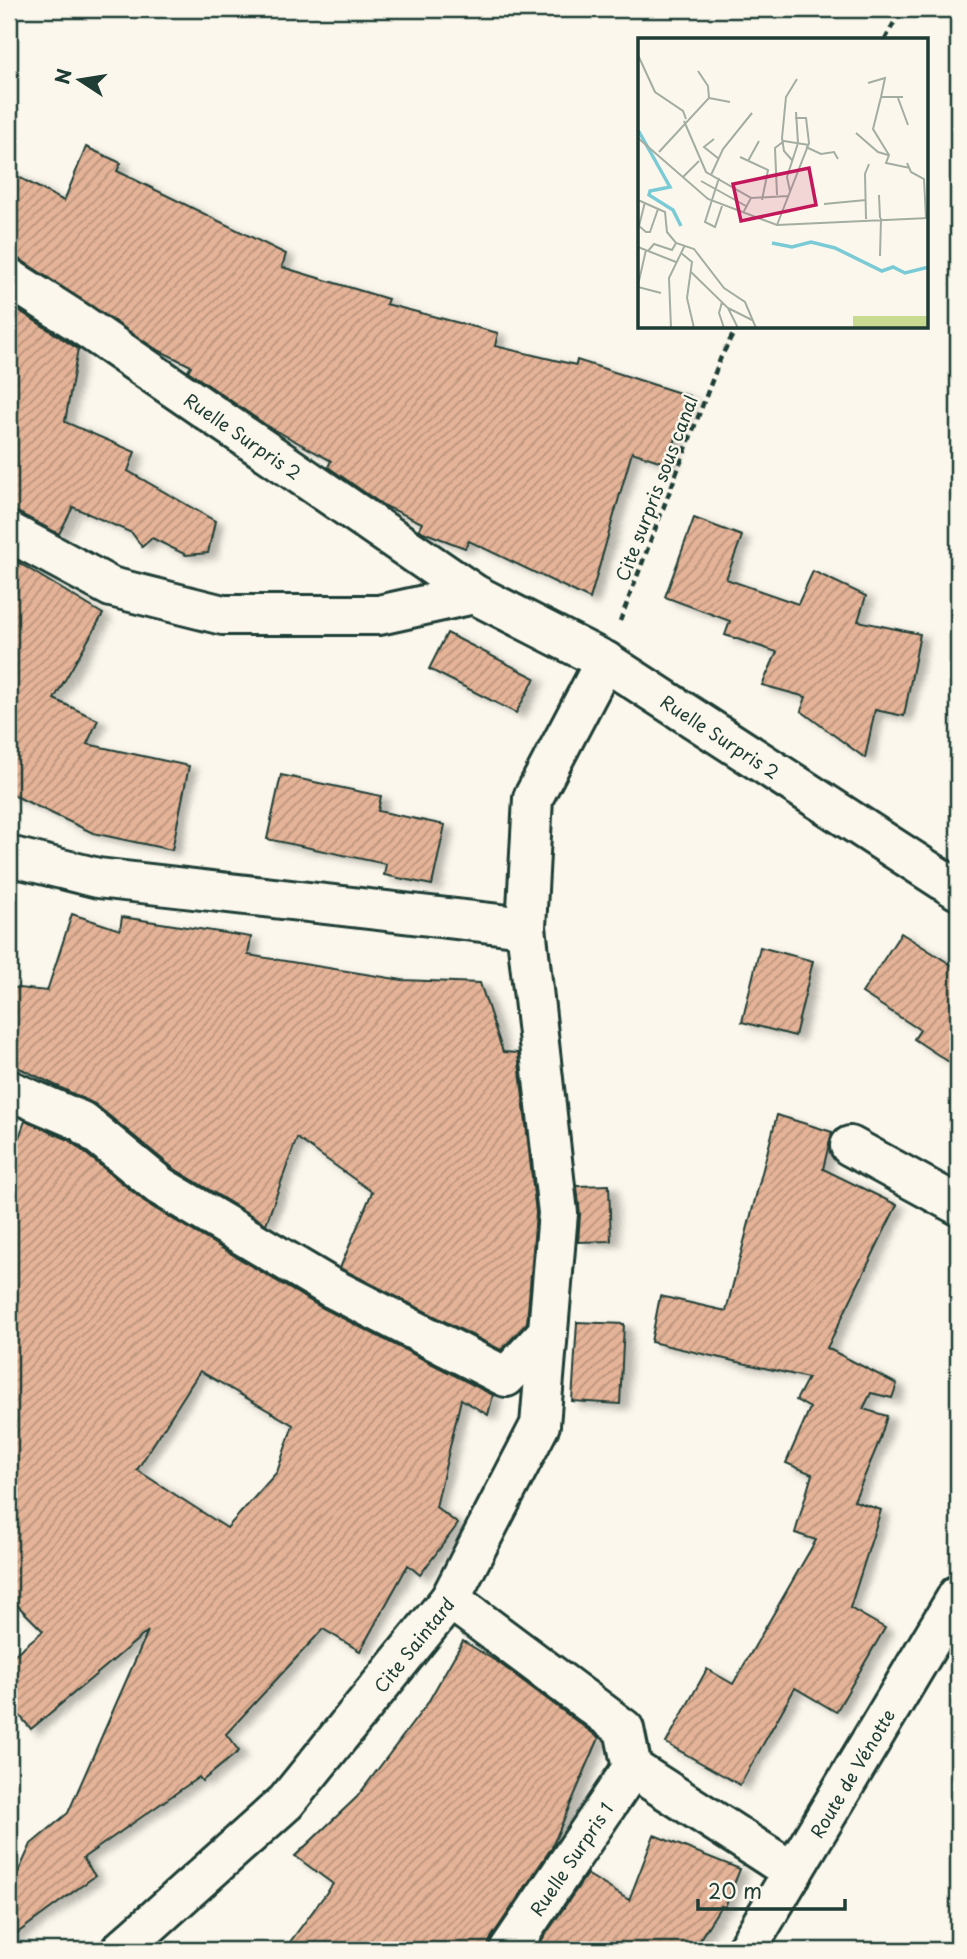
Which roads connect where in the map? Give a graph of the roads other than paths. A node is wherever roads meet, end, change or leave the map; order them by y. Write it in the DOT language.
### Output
graph roads {
  1 [pos="9,278"];
  2 [pos="9,532"];
  3 [pos="474,594"];
  4 [pos="605,661"];
  5 [pos="9,856"];
  6 [pos="958,890"];
  7 [pos="526,927"];
  8 [pos="9,1090"];
  9 [pos="850,1146"];
  10 [pos="958,1205"];
  11 [pos="547,1334"];
  12 [pos="958,1595"];
  13 [pos="450,1599"];
  14 [pos="632,1768"];
  15 [pos="793,1872"];
  16 [pos="121,1950"];
  17 [pos="509,1950"];
  18 [pos="746,1950"];
  1 -- 3 [label="street, Ruelle Surpris 2"];
  2 -- 3 [label="street"];
  3 -- 4 [label="street, Ruelle Surpris 2"];
  4 -- 6 [label="street, Ruelle Surpris 2"];
  4 -- 7 [label="street"];
  5 -- 7 [label="street"];
  7 -- 11 [label="street"];
  8 -- 11 [label="street"];
  9 -- 10 [label="street"];
  11 -- 13 [label="street"];
  12 -- 15 [label="street, Route de Vénotte"];
  13 -- 14 [label="street, Cite Saintard"];
  13 -- 16 [label="street, Cite Saintard"];
  14 -- 15 [label="street"];
  14 -- 17 [label="street, Ruelle Surpris 1"];
  15 -- 18 [label="street, Route de Vénotte"];
}
